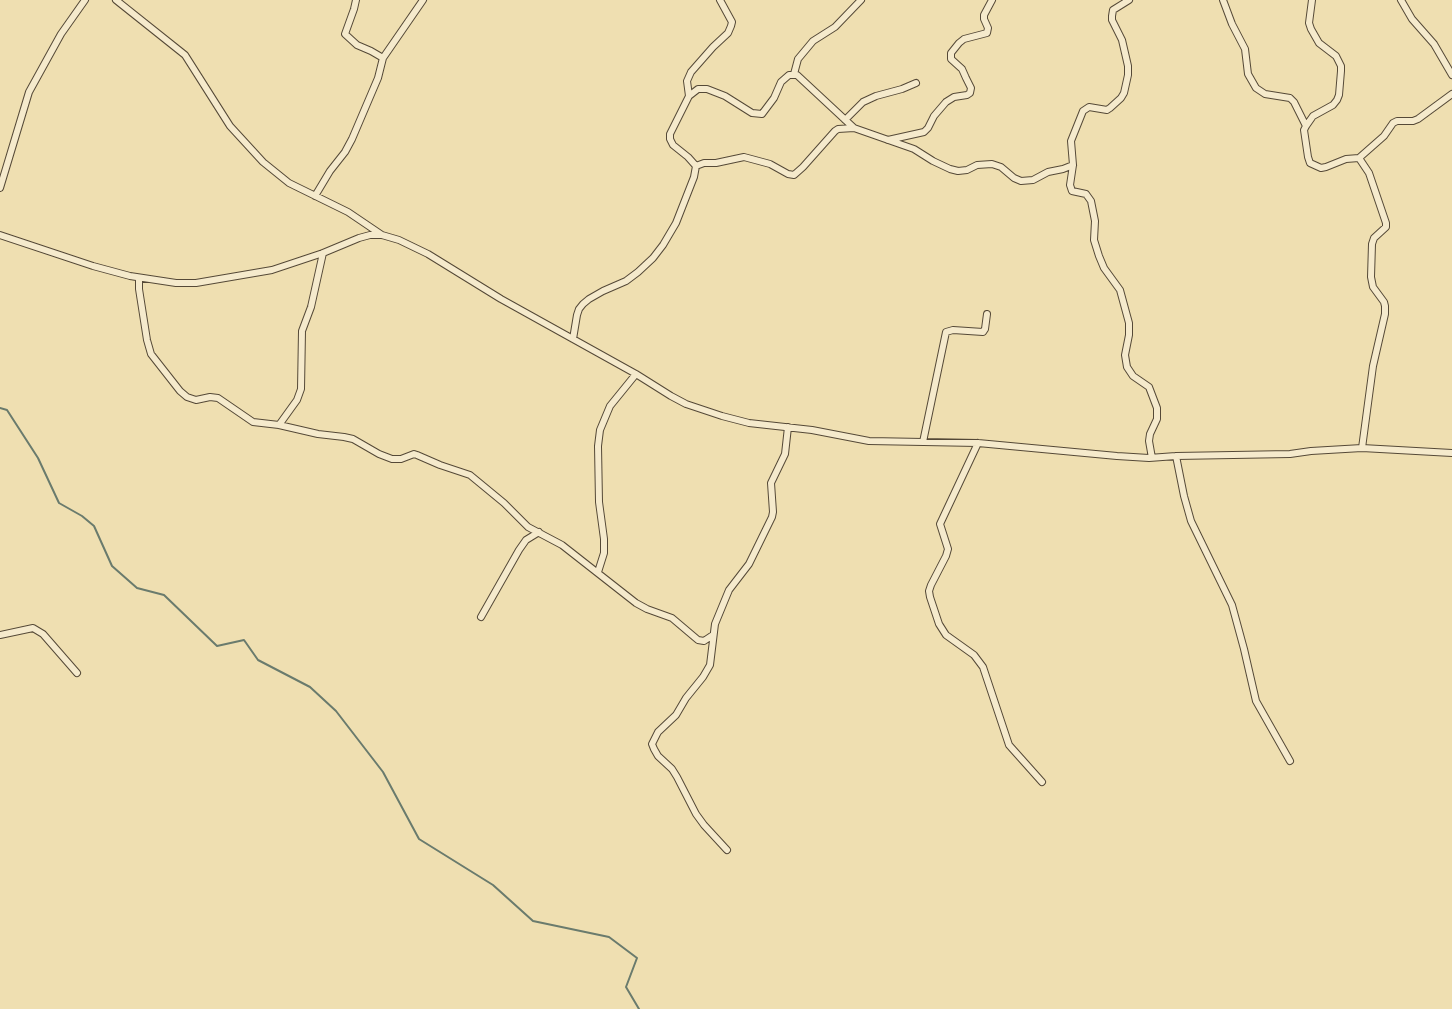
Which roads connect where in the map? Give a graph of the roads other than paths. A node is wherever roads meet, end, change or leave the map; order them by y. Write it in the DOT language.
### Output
graph roads {
  1 [pos="85,0"];
  2 [pos="116,0"];
  3 [pos="356,0"];
  4 [pos="423,0"];
  5 [pos="720,0"];
  6 [pos="861,0"];
  7 [pos="992,0"];
  8 [pos="1129,0"];
  9 [pos="1223,0"];
  10 [pos="1312,0"];
  11 [pos="1401,0"];
  12 [pos="383,58"];
  13 [pos="794,74"];
  14 [pos="1452,75"];
  15 [pos="916,83"];
  16 [pos="1452,94"];
  17 [pos="689,96"];
  18 [pos="845,120"];
  19 [pos="1306,126"];
  20 [pos="854,128"];
  21 [pos="888,140"];
  22 [pos="1359,158"];
  23 [pos="1073,165"];
  24 [pos="696,166"];
  25 [pos="0,188"];
  26 [pos="316,196"];
  27 [pos="0,235"];
  28 [pos="382,235"];
  29 [pos="323,253"];
  30 [pos="139,278"];
  31 [pos="987,314"];
  32 [pos="573,339"];
  33 [pos="636,374"];
  34 [pos="279,425"];
  35 [pos="788,427"];
  36 [pos="923,442"];
  37 [pos="978,443"];
  38 [pos="1362,448"];
  39 [pos="1452,454"];
  40 [pos="1176,456"];
  41 [pos="1152,458"];
  42 [pos="539,532"];
  43 [pos="598,572"];
  44 [pos="481,617"];
  45 [pos="0,634"];
  46 [pos="713,635"];
  47 [pos="77,673"];
  48 [pos="1290,761"];
  49 [pos="1042,782"];
  50 [pos="727,850"];
  1 -- 25 [label="street"];
  2 -- 26 [label="street"];
  3 -- 12 [label="street"];
  4 -- 12 [label="street"];
  5 -- 17 [label="street"];
  6 -- 13 [label="street"];
  7 -- 21 [label="street"];
  8 -- 23 [label="street"];
  9 -- 19 [label="street"];
  10 -- 19 [label="street"];
  11 -- 14 [label="street"];
  12 -- 26 [label="street"];
  13 -- 17 [label="street"];
  13 -- 18 [label="street"];
  15 -- 18 [label="street"];
  16 -- 22 [label="street"];
  17 -- 24 [label="street"];
  18 -- 20 [label="street"];
  19 -- 22 [label="street"];
  20 -- 21 [label="street"];
  20 -- 24 [label="street"];
  21 -- 23 [label="street"];
  22 -- 38 [label="street"];
  23 -- 41 [label="street"];
  24 -- 32 [label="street"];
  26 -- 28 [label="street"];
  27 -- 30 [label="street"];
  28 -- 29 [label="street"];
  28 -- 32 [label="street"];
  29 -- 30 [label="street"];
  29 -- 34 [label="street"];
  30 -- 34 [label="street"];
  31 -- 36 [label="street"];
  32 -- 33 [label="street"];
  33 -- 35 [label="street"];
  33 -- 43 [label="street"];
  34 -- 42 [label="street"];
  35 -- 36 [label="street"];
  35 -- 46 [label="street"];
  36 -- 37 [label="street"];
  37 -- 41 [label="street"];
  37 -- 49 [label="street"];
  38 -- 39 [label="street"];
  38 -- 40 [label="street"];
  40 -- 41 [label="street"];
  40 -- 48 [label="street"];
  42 -- 43 [label="street"];
  42 -- 44 [label="street"];
  43 -- 46 [label="street"];
  45 -- 47 [label="street"];
  46 -- 50 [label="street"];
}
